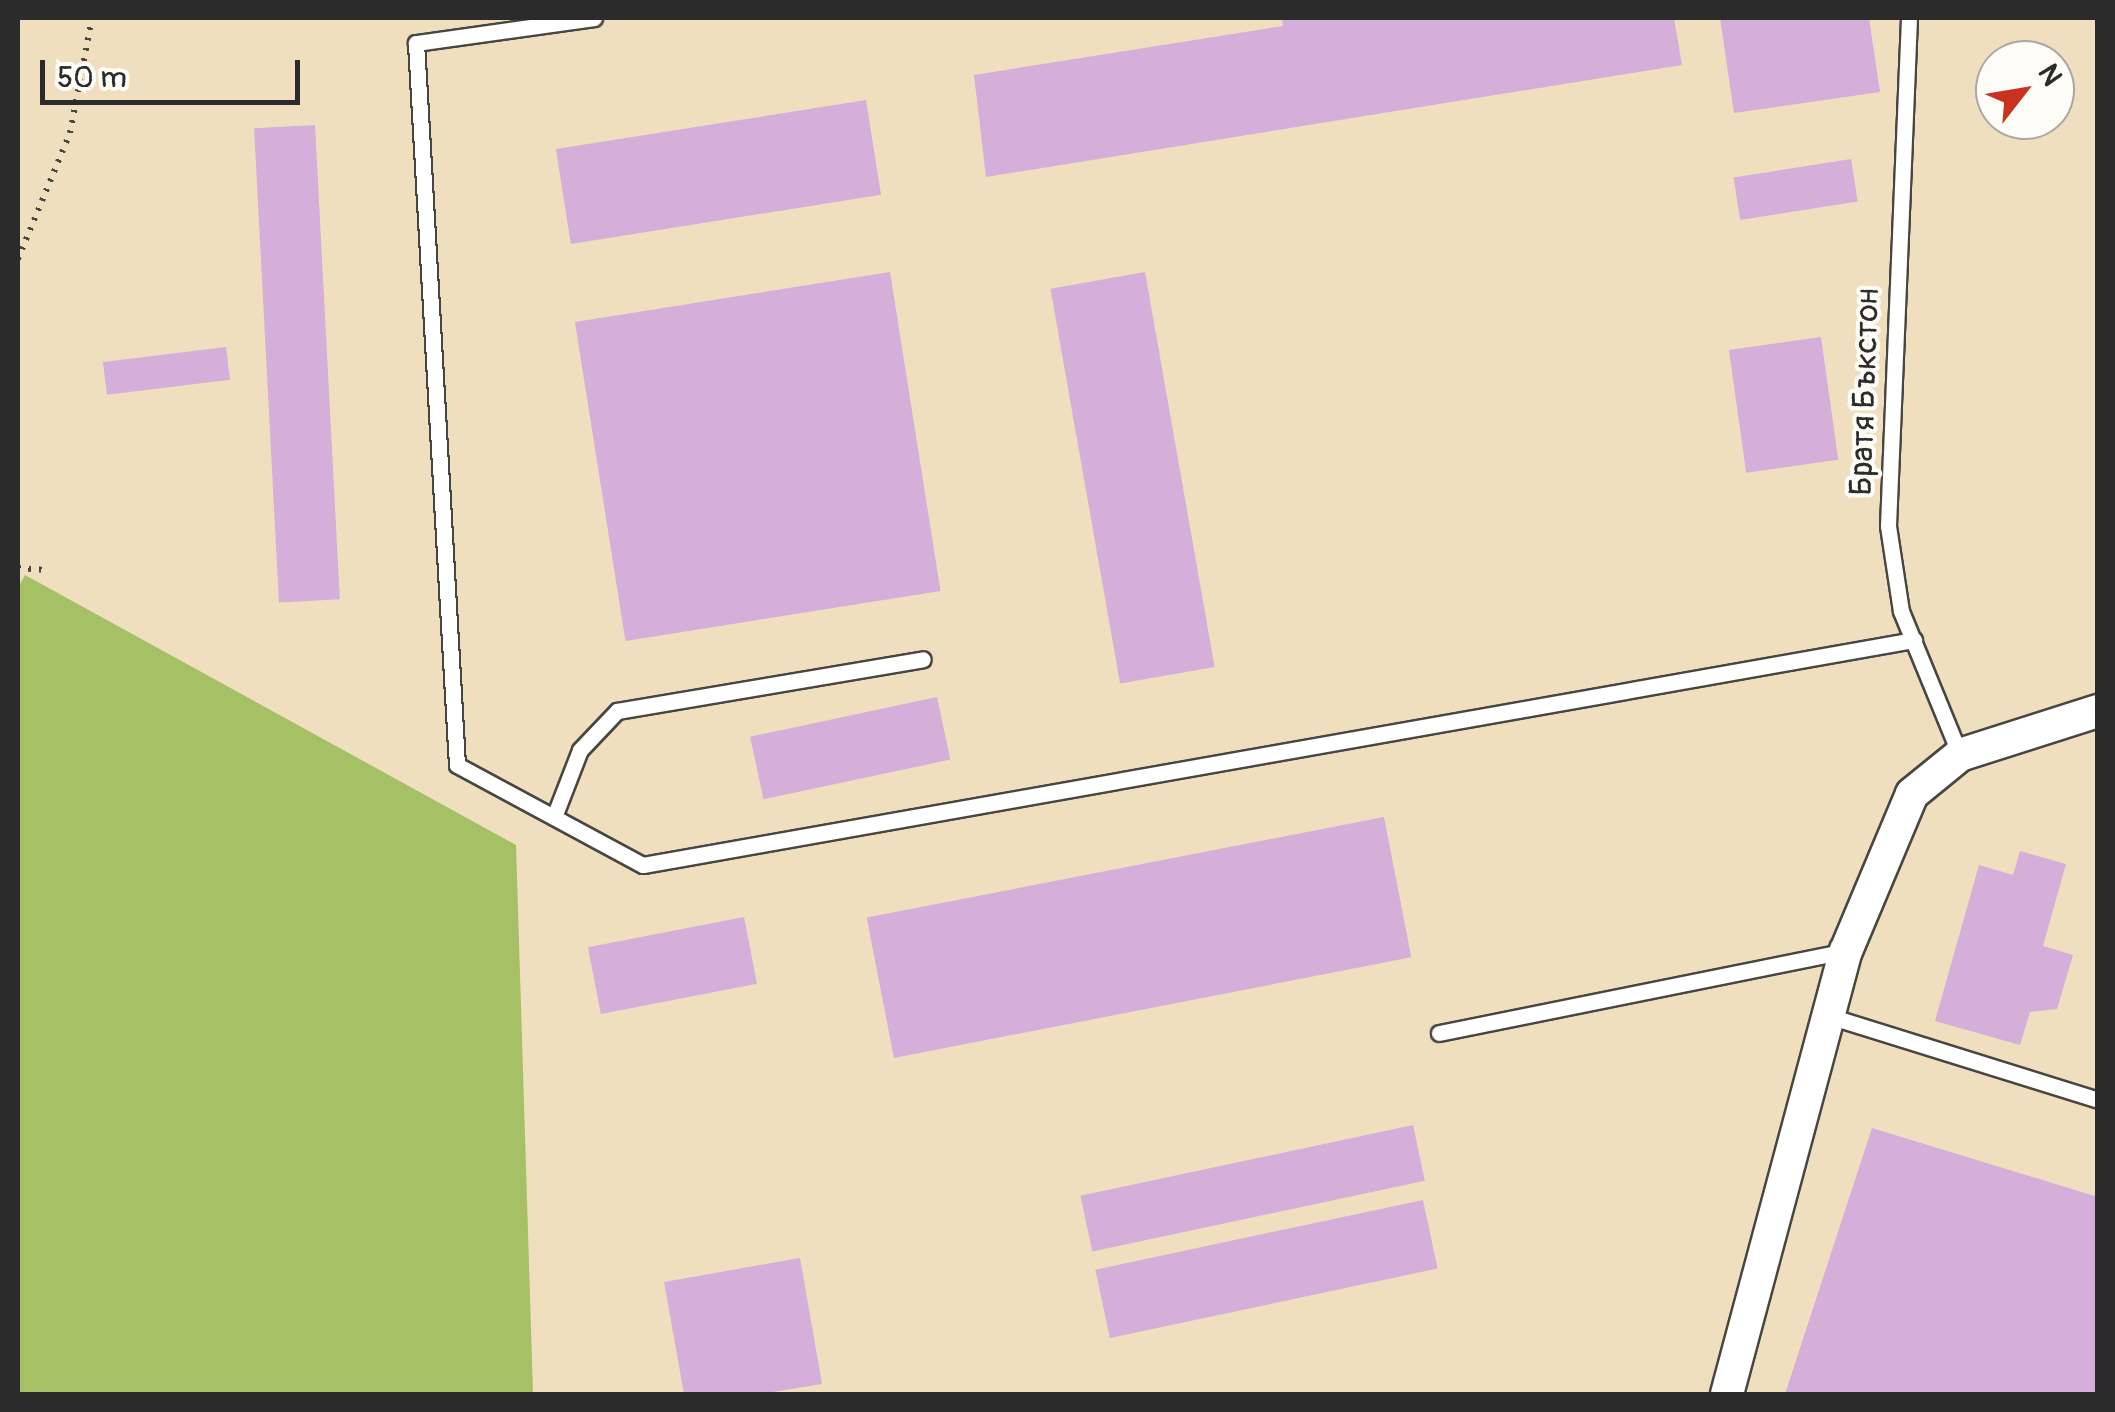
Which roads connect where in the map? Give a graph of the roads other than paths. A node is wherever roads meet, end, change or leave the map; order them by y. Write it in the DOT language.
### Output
graph roads {
  1 [pos="594,18"];
  2 [pos="1909,18"];
  3 [pos="1914,640"];
  4 [pos="923,659"];
  5 [pos="2098,711"];
  6 [pos="1960,756"];
  7 [pos="554,817"];
  8 [pos="1846,951"];
  9 [pos="1829,1016"];
  10 [pos="1440,1034"];
  11 [pos="2098,1100"];
  12 [pos="1726,1394"];
  1 -- 7 [label="lane"];
  2 -- 3 [label="lane, Братя Бъкстон"];
  3 -- 6 [label="lane, Братя Бъкстон"];
  3 -- 7 [label="lane"];
  4 -- 7 [label="lane"];
  5 -- 6 [label="street"];
  6 -- 8 [label="street"];
  8 -- 9 [label="street"];
  8 -- 10 [label="lane"];
  9 -- 11 [label="lane"];
  9 -- 12 [label="street"];
}
